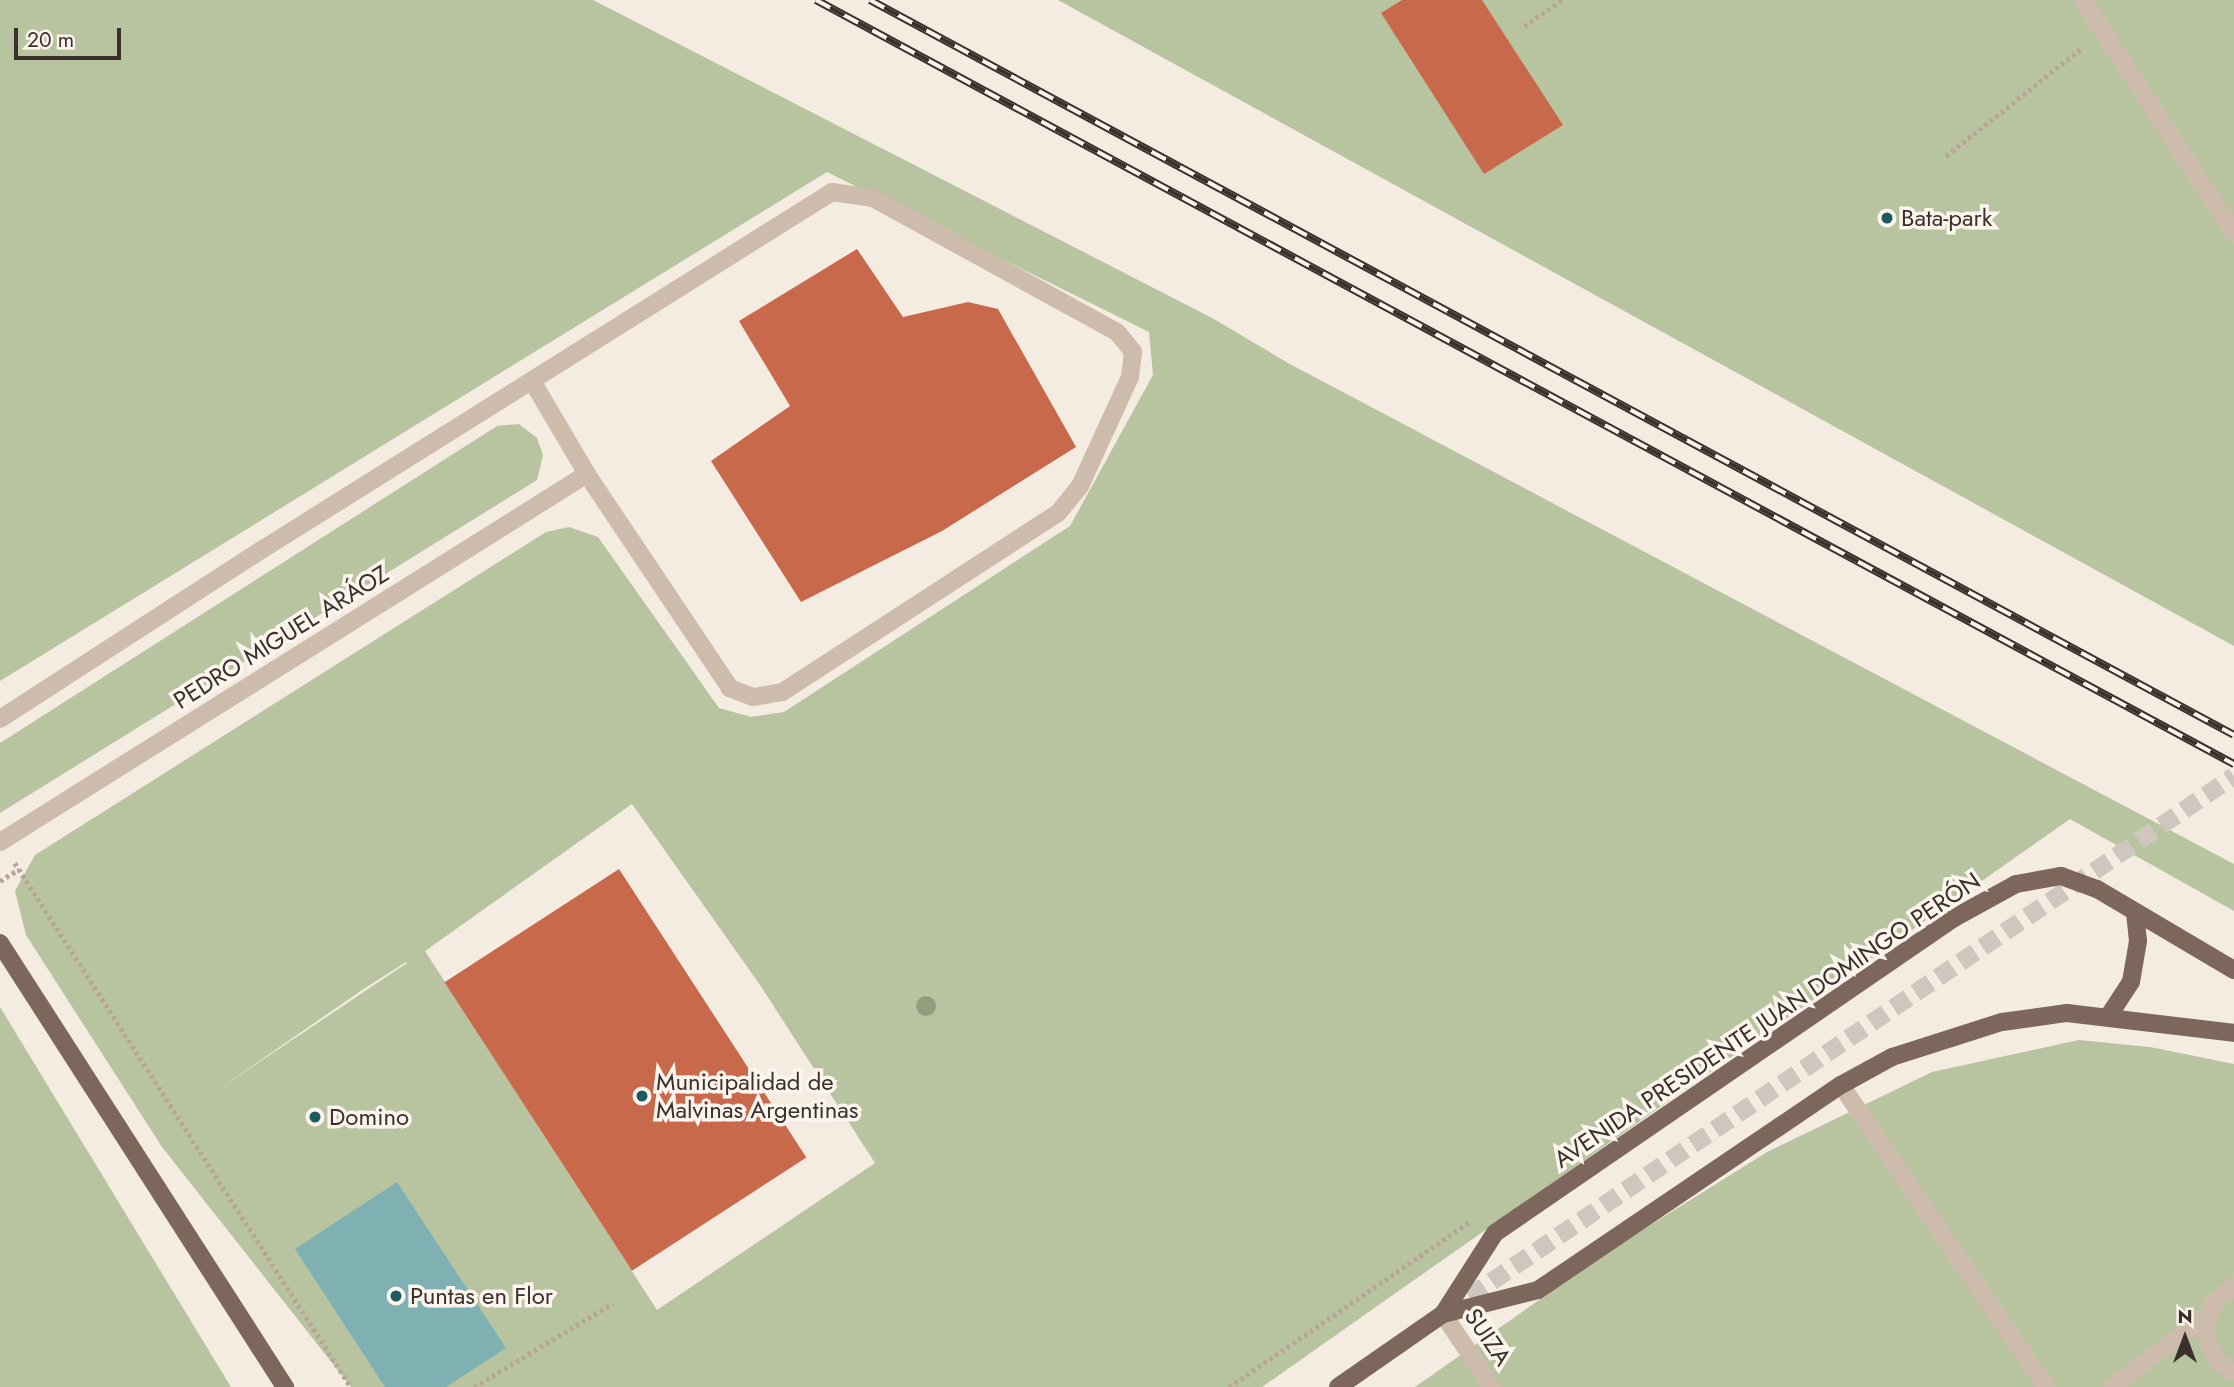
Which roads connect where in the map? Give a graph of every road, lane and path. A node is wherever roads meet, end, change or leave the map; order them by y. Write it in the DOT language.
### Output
graph roads {
  1 [pos="1562,0"];
  2 [pos="2083,0"];
  3 [pos="1524,26"];
  4 [pos="2103,31"];
  5 [pos="1946,156"];
  6 [pos="2234,233"];
  7 [pos="532,381"];
  8 [pos="587,474"];
  9 [pos="0,719"];
  10 [pos="1,842"];
  11 [pos="19,869"];
  12 [pos="0,881"];
  13 [pos="2135,913"];
  14 [pos="0,943"];
  15 [pos="2234,970"];
  16 [pos="2110,1014"];
  17 [pos="2234,1033"];
  18 [pos="1841,1085"];
  19 [pos="2234,1286"];
  20 [pos="613,1303"];
  21 [pos="1443,1314"];
  22 [pos="2206,1316"];
  23 [pos="2234,1373"];
  24 [pos="285,1387"];
  25 [pos="351,1387"];
  26 [pos="474,1387"];
  27 [pos="1338,1387"];
  28 [pos="1492,1387"];
  29 [pos="2046,1387"];
  30 [pos="2112,1387"];
  1 -- 3 [label="path"];
  2 -- 4 [label="street"];
  4 -- 5 [label="path"];
  4 -- 6 [label="street"];
  7 -- 8 [label="street"];
  7 -- 8 [label="street"];
  7 -- 9 [label="street"];
  8 -- 10 [label="street, PEDRO MIGUEL ARÁOZ"];
  10 -- 11 [label="path"];
  11 -- 12 [label="path"];
  11 -- 25 [label="path"];
  13 -- 15 [label="main road, AVENIDA PRESIDENTE JUAN DOMINGO PERÓN"];
  13 -- 16 [label="main road"];
  13 -- 21 [label="main road, AVENIDA PRESIDENTE JUAN DOMINGO PERÓN"];
  14 -- 24 [label="main road"];
  16 -- 17 [label="main road, AVENIDA PRESIDENTE JUAN DOMINGO PERÓN"];
  16 -- 18 [label="main road, AVENIDA PRESIDENTE JUAN DOMINGO PERÓN"];
  18 -- 21 [label="main road, AVENIDA PRESIDENTE JUAN DOMINGO PERÓN"];
  18 -- 29 [label="street"];
  19 -- 22 [label="street"];
  20 -- 26 [label="path"];
  21 -- 27 [label="main road, AVENIDA PRESIDENTE JUAN DOMINGO PERÓN"];
  21 -- 28 [label="street, SUIZA"];
  22 -- 23 [label="street"];
  22 -- 30 [label="street"];
}
